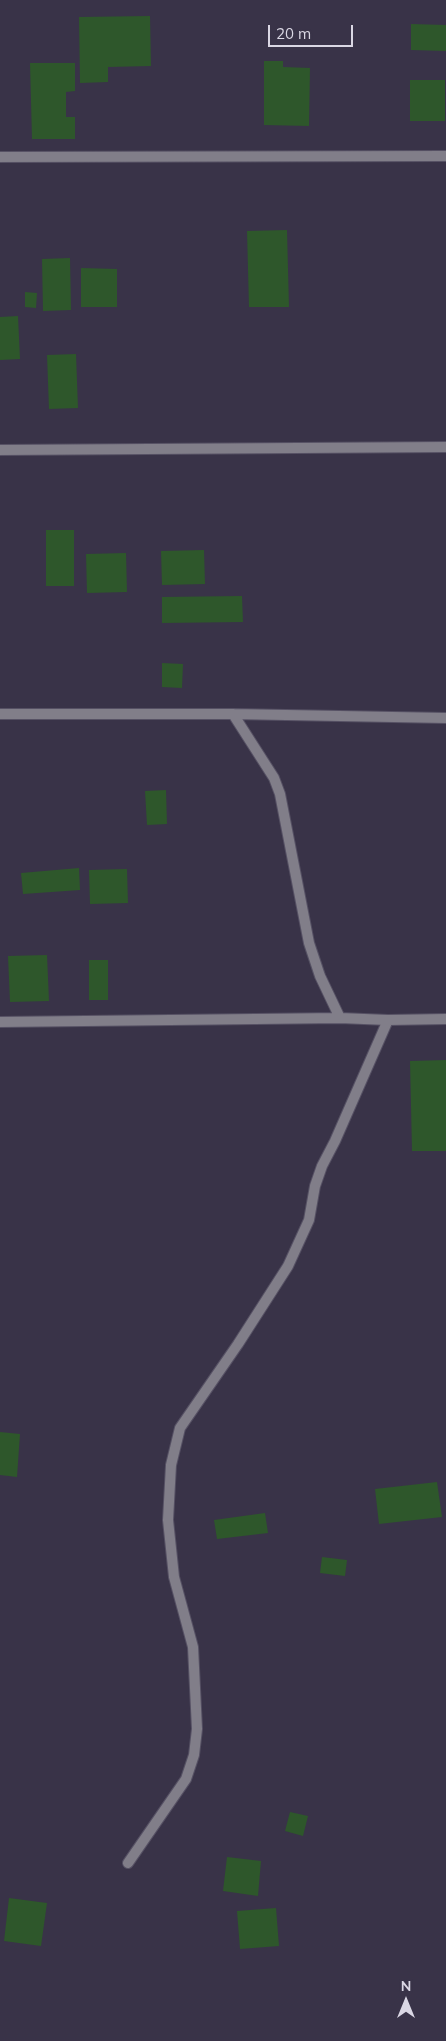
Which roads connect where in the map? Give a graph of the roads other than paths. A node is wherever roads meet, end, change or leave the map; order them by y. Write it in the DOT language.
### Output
graph roads {
  1 [pos="446,156"];
  2 [pos="0,157"];
  3 [pos="446,447"];
  4 [pos="0,450"];
  5 [pos="0,714"];
  6 [pos="233,714"];
  7 [pos="446,718"];
  8 [pos="340,1018"];
  9 [pos="446,1018"];
  10 [pos="388,1020"];
  11 [pos="0,1022"];
  12 [pos="128,1863"];
  1 -- 2 [label="street"];
  3 -- 4 [label="street"];
  5 -- 6 [label="street"];
  6 -- 7 [label="street"];
  6 -- 8 [label="street"];
  8 -- 10 [label="street"];
  8 -- 11 [label="street"];
  9 -- 10 [label="street"];
  10 -- 12 [label="street"];
}
